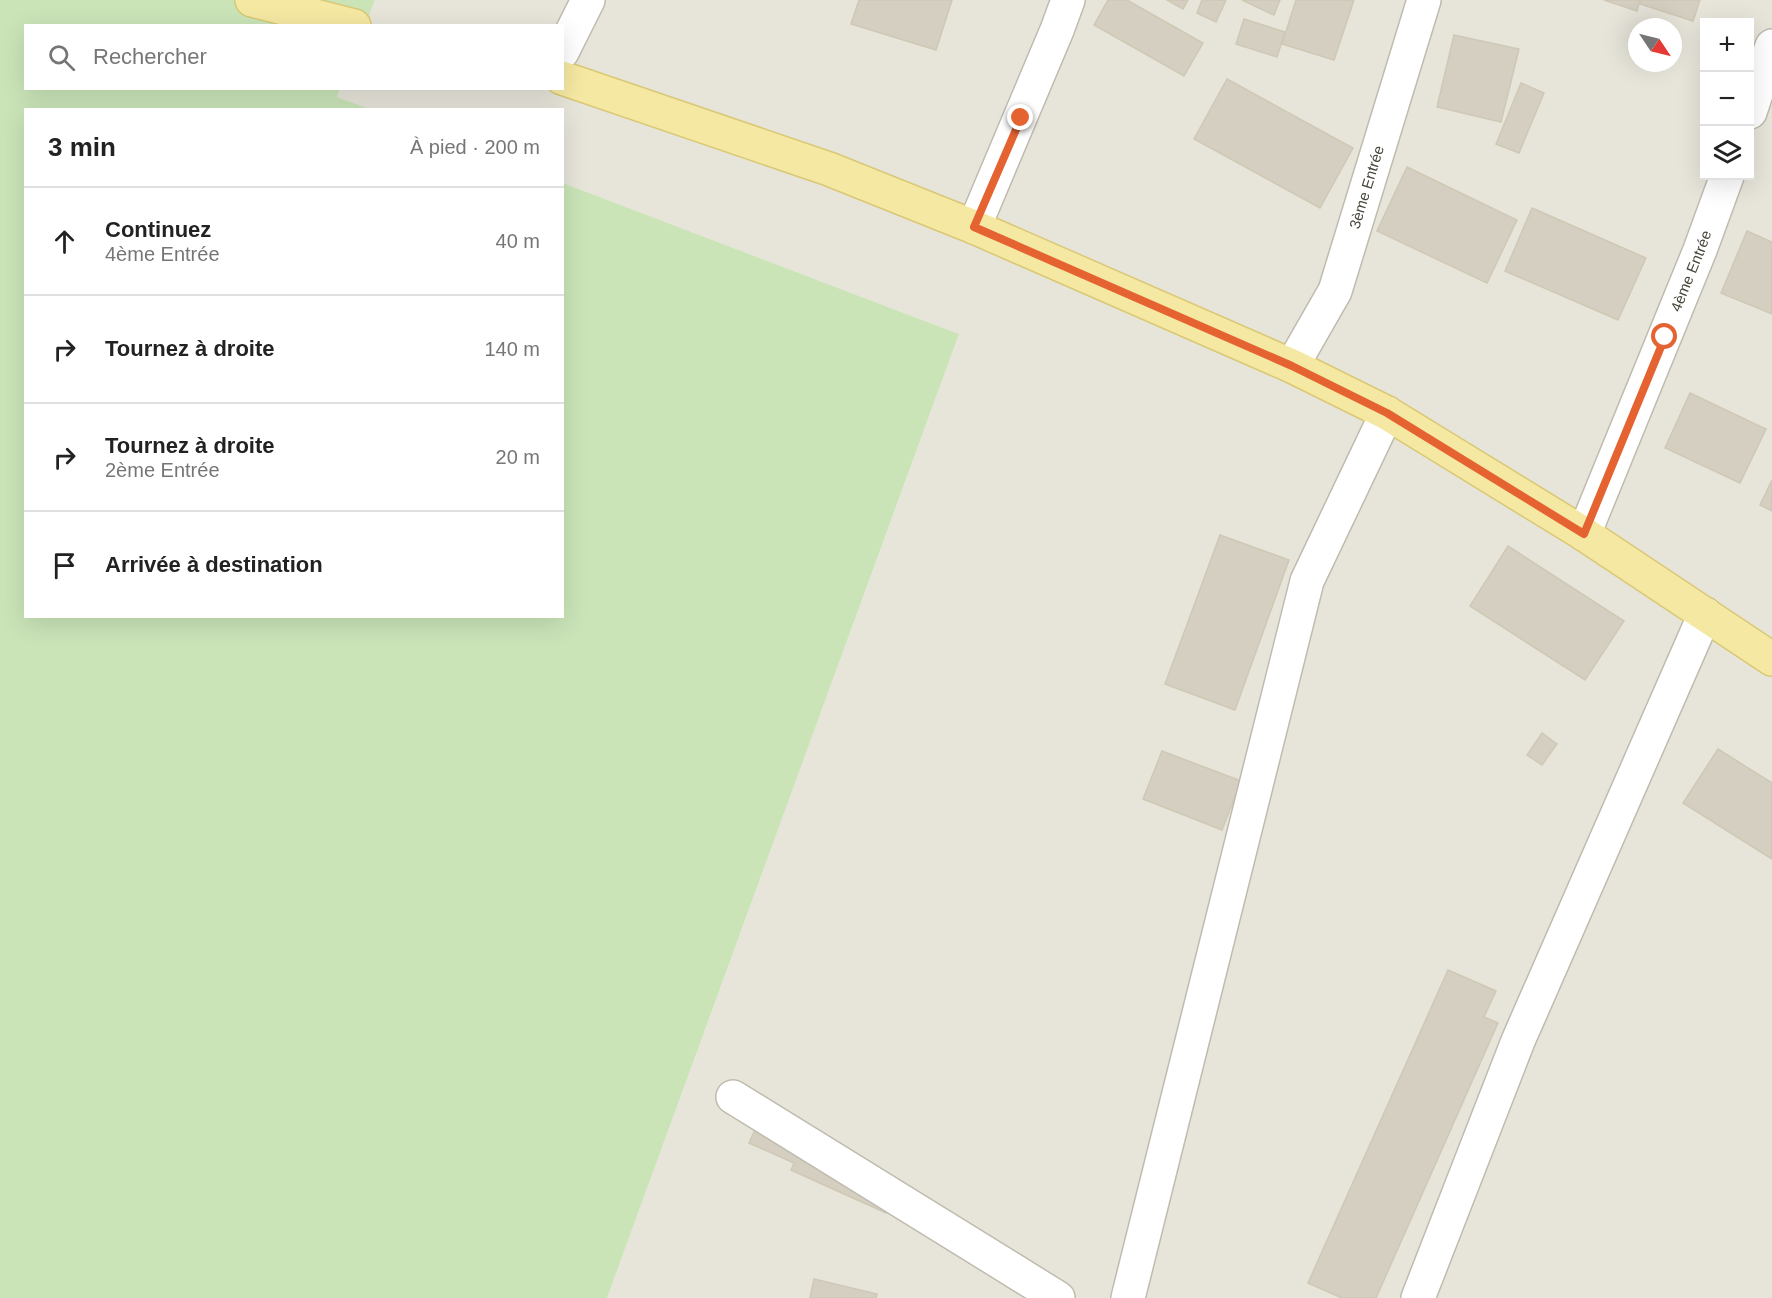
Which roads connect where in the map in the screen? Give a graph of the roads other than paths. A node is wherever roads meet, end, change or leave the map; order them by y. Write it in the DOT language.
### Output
graph roads {
  1 [pos="252,0"];
  2 [pos="588,0"];
  3 [pos="1068,0"];
  4 [pos="1424,0"];
  5 [pos="346,24"];
  6 [pos="1772,46"];
  7 [pos="564,48"];
  8 [pos="564,79"];
  9 [pos="1754,98"];
  10 [pos="1726,180"];
  11 [pos="974,227"];
  12 [pos="1292,366"];
  13 [pos="1387,413"];
  14 [pos="1584,534"];
  15 [pos="1705,614"];
  16 [pos="1772,659"];
  17 [pos="733,1097"];
  18 [pos="1058,1298"];
  19 [pos="1128,1298"];
  20 [pos="1418,1298"];
  1 -- 5 [label="main road"];
  2 -- 7 [label="street"];
  3 -- 11 [label="street"];
  4 -- 12 [label="street, 3ème Entrée"];
  6 -- 9 [label="street"];
  8 -- 11 [label="main road"];
  10 -- 14 [label="street, 4ème Entrée"];
  11 -- 12 [label="main road"];
  12 -- 13 [label="main road"];
  13 -- 14 [label="main road"];
  13 -- 19 [label="street"];
  14 -- 15 [label="main road"];
  15 -- 16 [label="main road"];
  15 -- 20 [label="street"];
  17 -- 18 [label="street"];
}
